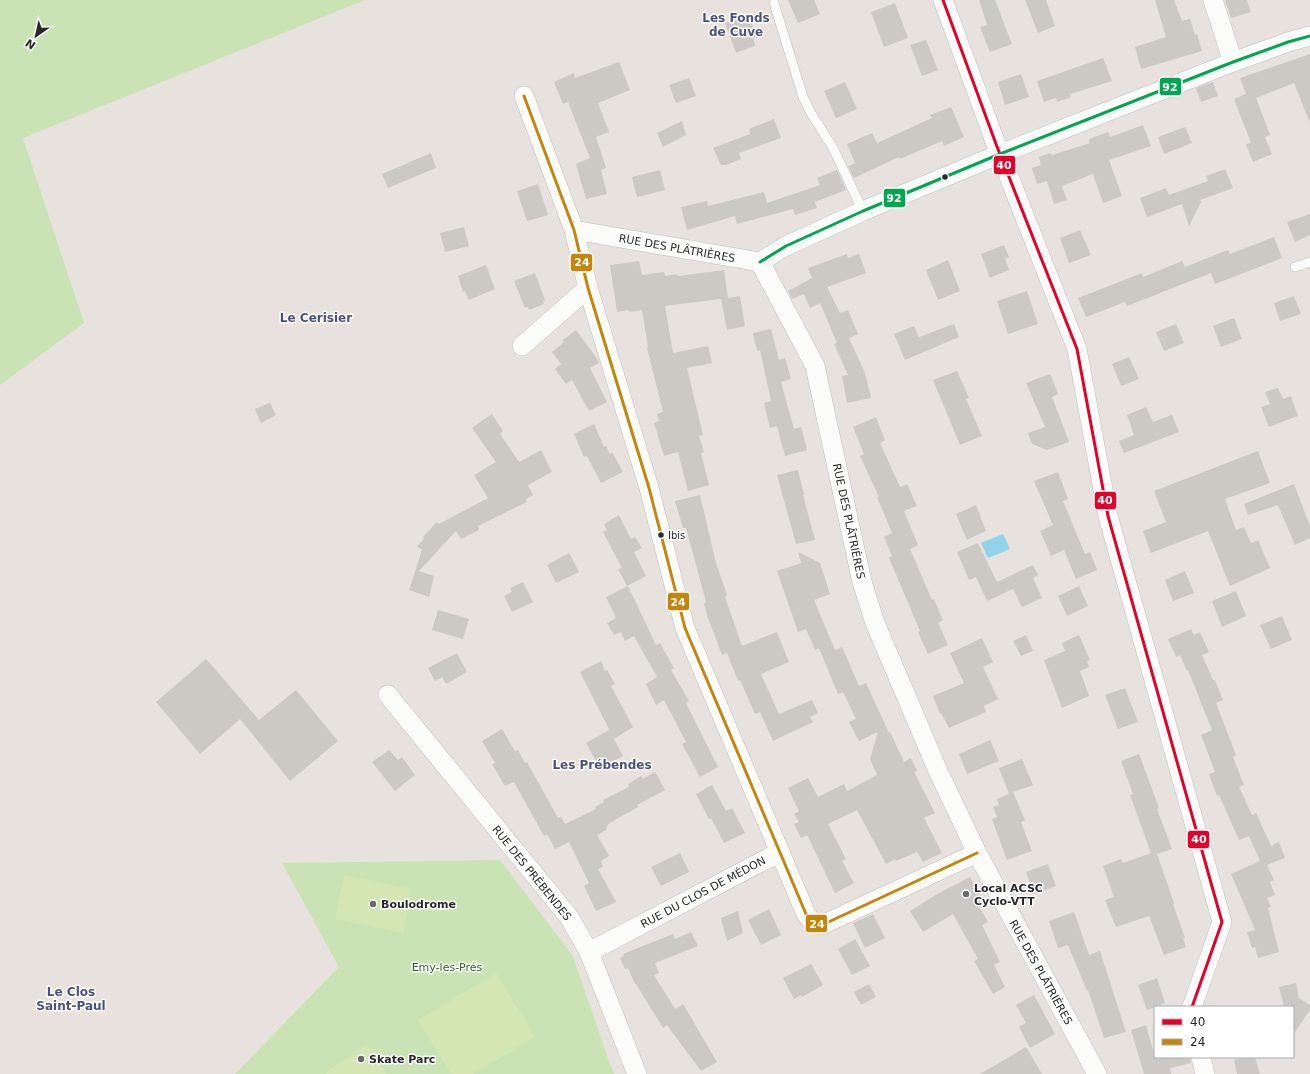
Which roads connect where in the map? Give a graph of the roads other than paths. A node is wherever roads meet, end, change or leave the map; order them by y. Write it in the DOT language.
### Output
graph roads {
  1 [pos="943,0"];
  2 [pos="1213,0"];
  3 [pos="774,3"];
  4 [pos="1310,36"];
  5 [pos="1233,62"];
  6 [pos="524,96"];
  7 [pos="1000,154"];
  8 [pos="864,212"];
  9 [pos="574,230"];
  10 [pos="760,262"];
  11 [pos="1310,262"];
  12 [pos="1295,267"];
  13 [pos="588,288"];
  14 [pos="522,346"];
  15 [pos="388,695"];
  16 [pos="780,852"];
  17 [pos="976,853"];
  18 [pos="589,952"];
  19 [pos="1192,1006"];
  20 [pos="1201,1058"];
  21 [pos="637,1074"];
  22 [pos="1097,1074"];
  23 [pos="1204,1074"];
  1 -- 7 [label="street"];
  2 -- 5 [label="street"];
  3 -- 8 [label="lane"];
  4 -- 5 [label="street"];
  5 -- 7 [label="street"];
  6 -- 9 [label="street"];
  7 -- 8 [label="street"];
  7 -- 19 [label="street"];
  8 -- 10 [label="street"];
  9 -- 10 [label="street, RUE DES PLÂTRIÈRES"];
  9 -- 13 [label="street"];
  10 -- 17 [label="street, RUE DES PLÂTRIÈRES"];
  11 -- 12 [label="lane"];
  13 -- 14 [label="street"];
  13 -- 16 [label="street"];
  15 -- 18 [label="street, RUE DES PRÉBENDES"];
  16 -- 17 [label="street, RUE DU CLOS DE MÉDON"];
  16 -- 18 [label="street, RUE DU CLOS DE MÉDON"];
  17 -- 22 [label="street, RUE DES PLÂTRIÈRES"];
  18 -- 21 [label="street, RUE DES PRÉBENDES"];
  20 -- 23 [label="street"];
}
